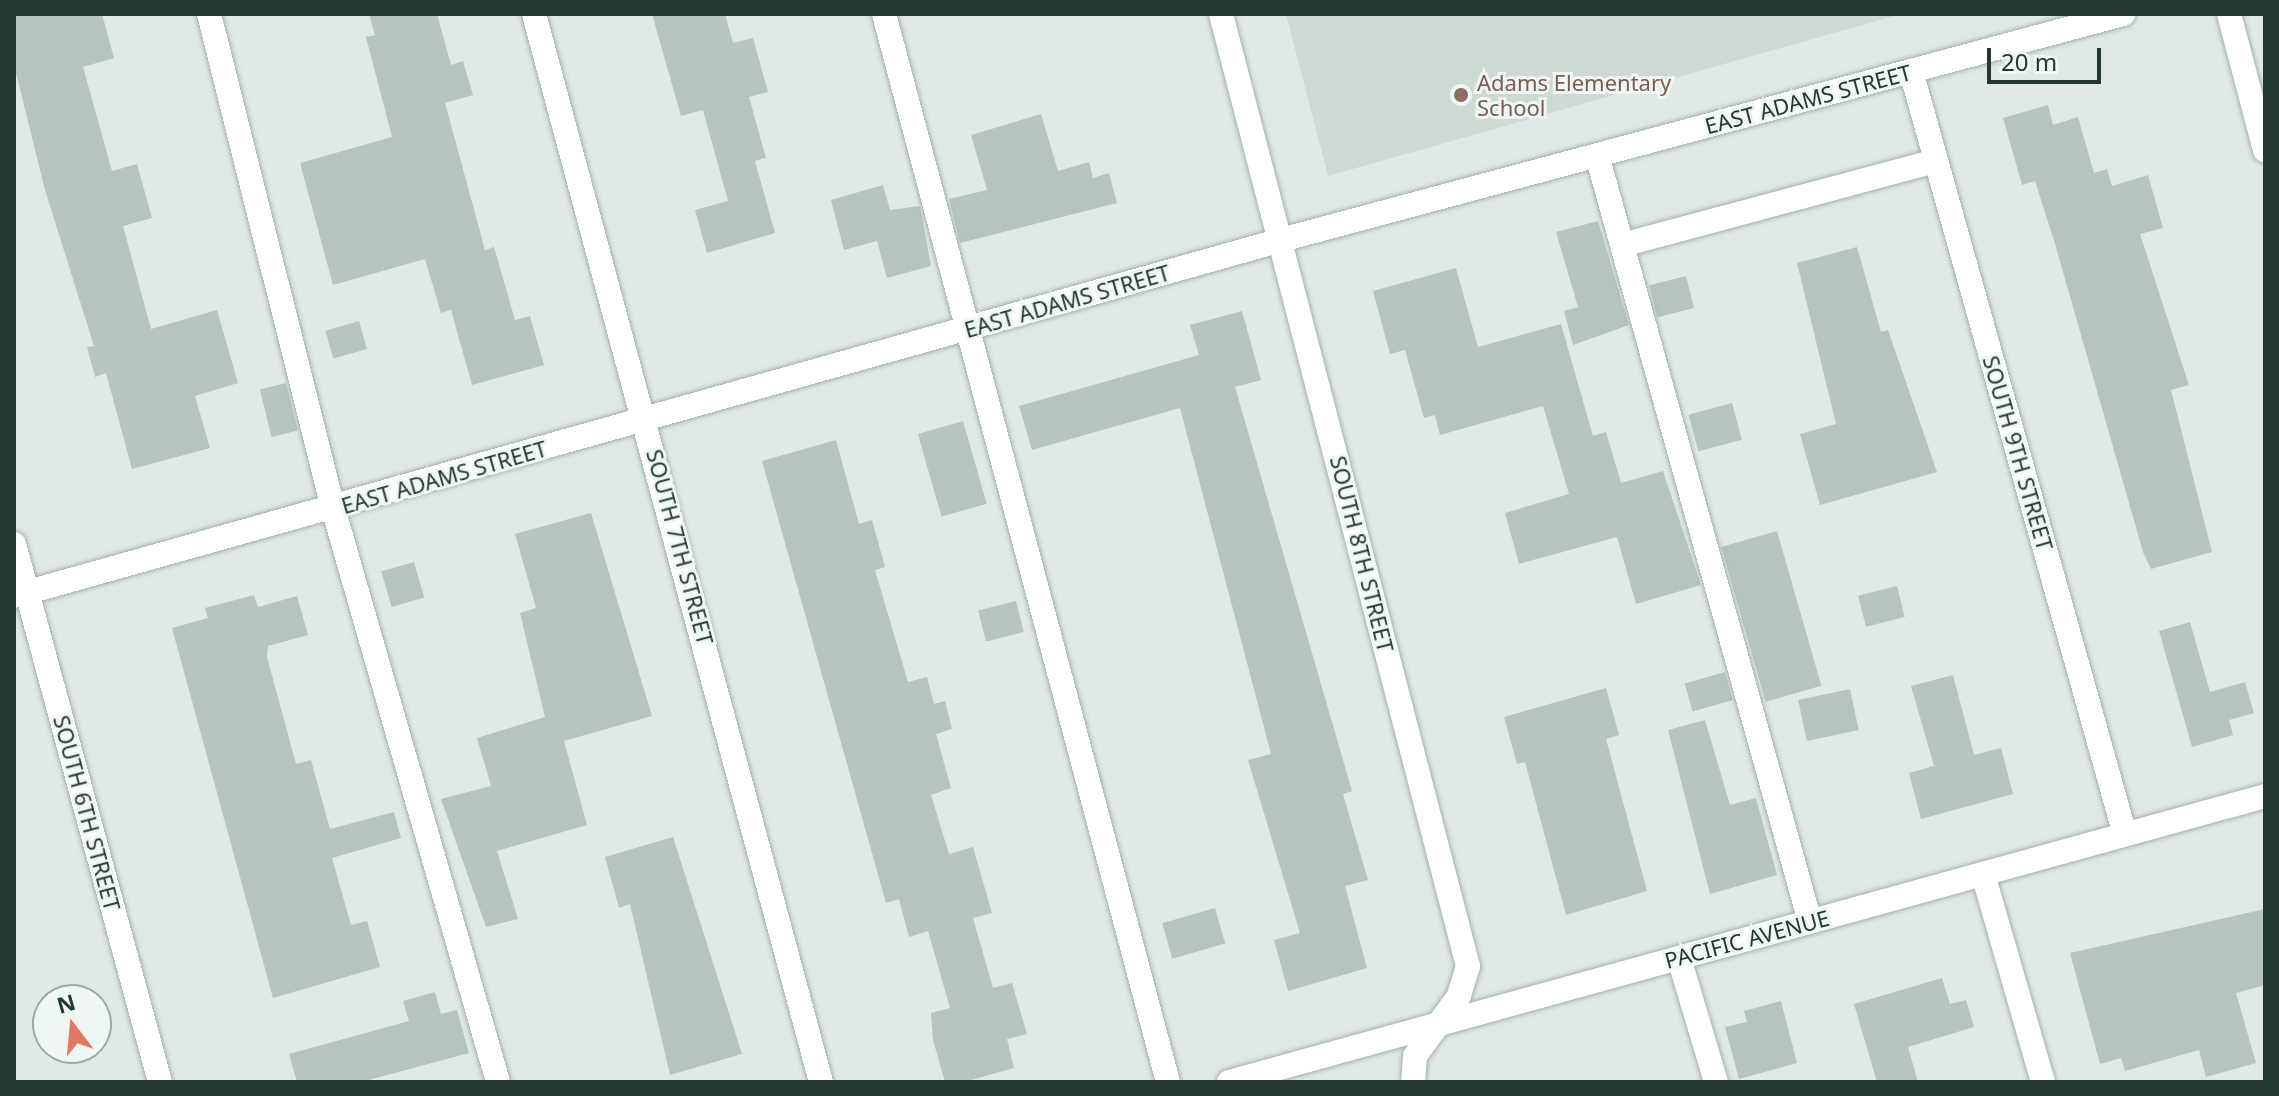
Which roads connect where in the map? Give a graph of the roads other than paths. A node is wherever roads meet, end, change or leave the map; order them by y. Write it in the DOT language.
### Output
graph roads {
  1 [pos="209,14"];
  2 [pos="534,14"];
  3 [pos="884,14"];
  4 [pos="1221,14"];
  5 [pos="2123,14"];
  6 [pos="2229,14"];
  7 [pos="1911,71"];
  8 [pos="2265,150"];
  9 [pos="1597,155"];
  10 [pos="1936,161"];
  11 [pos="1281,240"];
  12 [pos="1622,245"];
  13 [pos="967,329"];
  14 [pos="646,421"];
  15 [pos="333,508"];
  16 [pos="14,544"];
  17 [pos="21,594"];
  18 [pos="2265,796"];
  19 [pos="2125,835"];
  20 [pos="1983,874"];
  21 [pos="1810,922"];
  22 [pos="1679,958"];
  23 [pos="1435,1025"];
  24 [pos="160,1082"];
  25 [pos="498,1082"];
  26 [pos="821,1082"];
  27 [pos="1168,1082"];
  28 [pos="1229,1082"];
  29 [pos="1413,1082"];
  30 [pos="1716,1082"];
  31 [pos="2043,1082"];
  1 -- 15 [label="street"];
  2 -- 14 [label="street, SOUTH 7TH STREET"];
  3 -- 13 [label="street"];
  4 -- 11 [label="street, SOUTH 8TH STREET"];
  5 -- 7 [label="street, EAST ADAMS STREET"];
  6 -- 8 [label="street"];
  7 -- 9 [label="street, EAST ADAMS STREET"];
  7 -- 10 [label="street, SOUTH 9TH STREET"];
  9 -- 11 [label="street, EAST ADAMS STREET"];
  9 -- 12 [label="street"];
  10 -- 12 [label="street"];
  10 -- 19 [label="street, SOUTH 9TH STREET"];
  11 -- 13 [label="street, EAST ADAMS STREET"];
  11 -- 23 [label="street, SOUTH 8TH STREET"];
  12 -- 21 [label="street"];
  13 -- 14 [label="street, EAST ADAMS STREET"];
  13 -- 27 [label="street"];
  14 -- 15 [label="street, EAST ADAMS STREET"];
  14 -- 26 [label="street, SOUTH 7TH STREET"];
  15 -- 17 [label="street, EAST ADAMS STREET"];
  15 -- 25 [label="street"];
  16 -- 17 [label="street, SOUTH 6TH STREET"];
  17 -- 24 [label="street, SOUTH 6TH STREET"];
  18 -- 19 [label="street, PACIFIC AVENUE"];
  19 -- 20 [label="street, PACIFIC AVENUE"];
  20 -- 21 [label="street, PACIFIC AVENUE"];
  20 -- 31 [label="street"];
  21 -- 22 [label="street, PACIFIC AVENUE"];
  22 -- 23 [label="street, PACIFIC AVENUE"];
  22 -- 30 [label="street"];
  23 -- 28 [label="street, PACIFIC AVENUE"];
  23 -- 29 [label="street, SOUTH 8TH STREET"];
}
